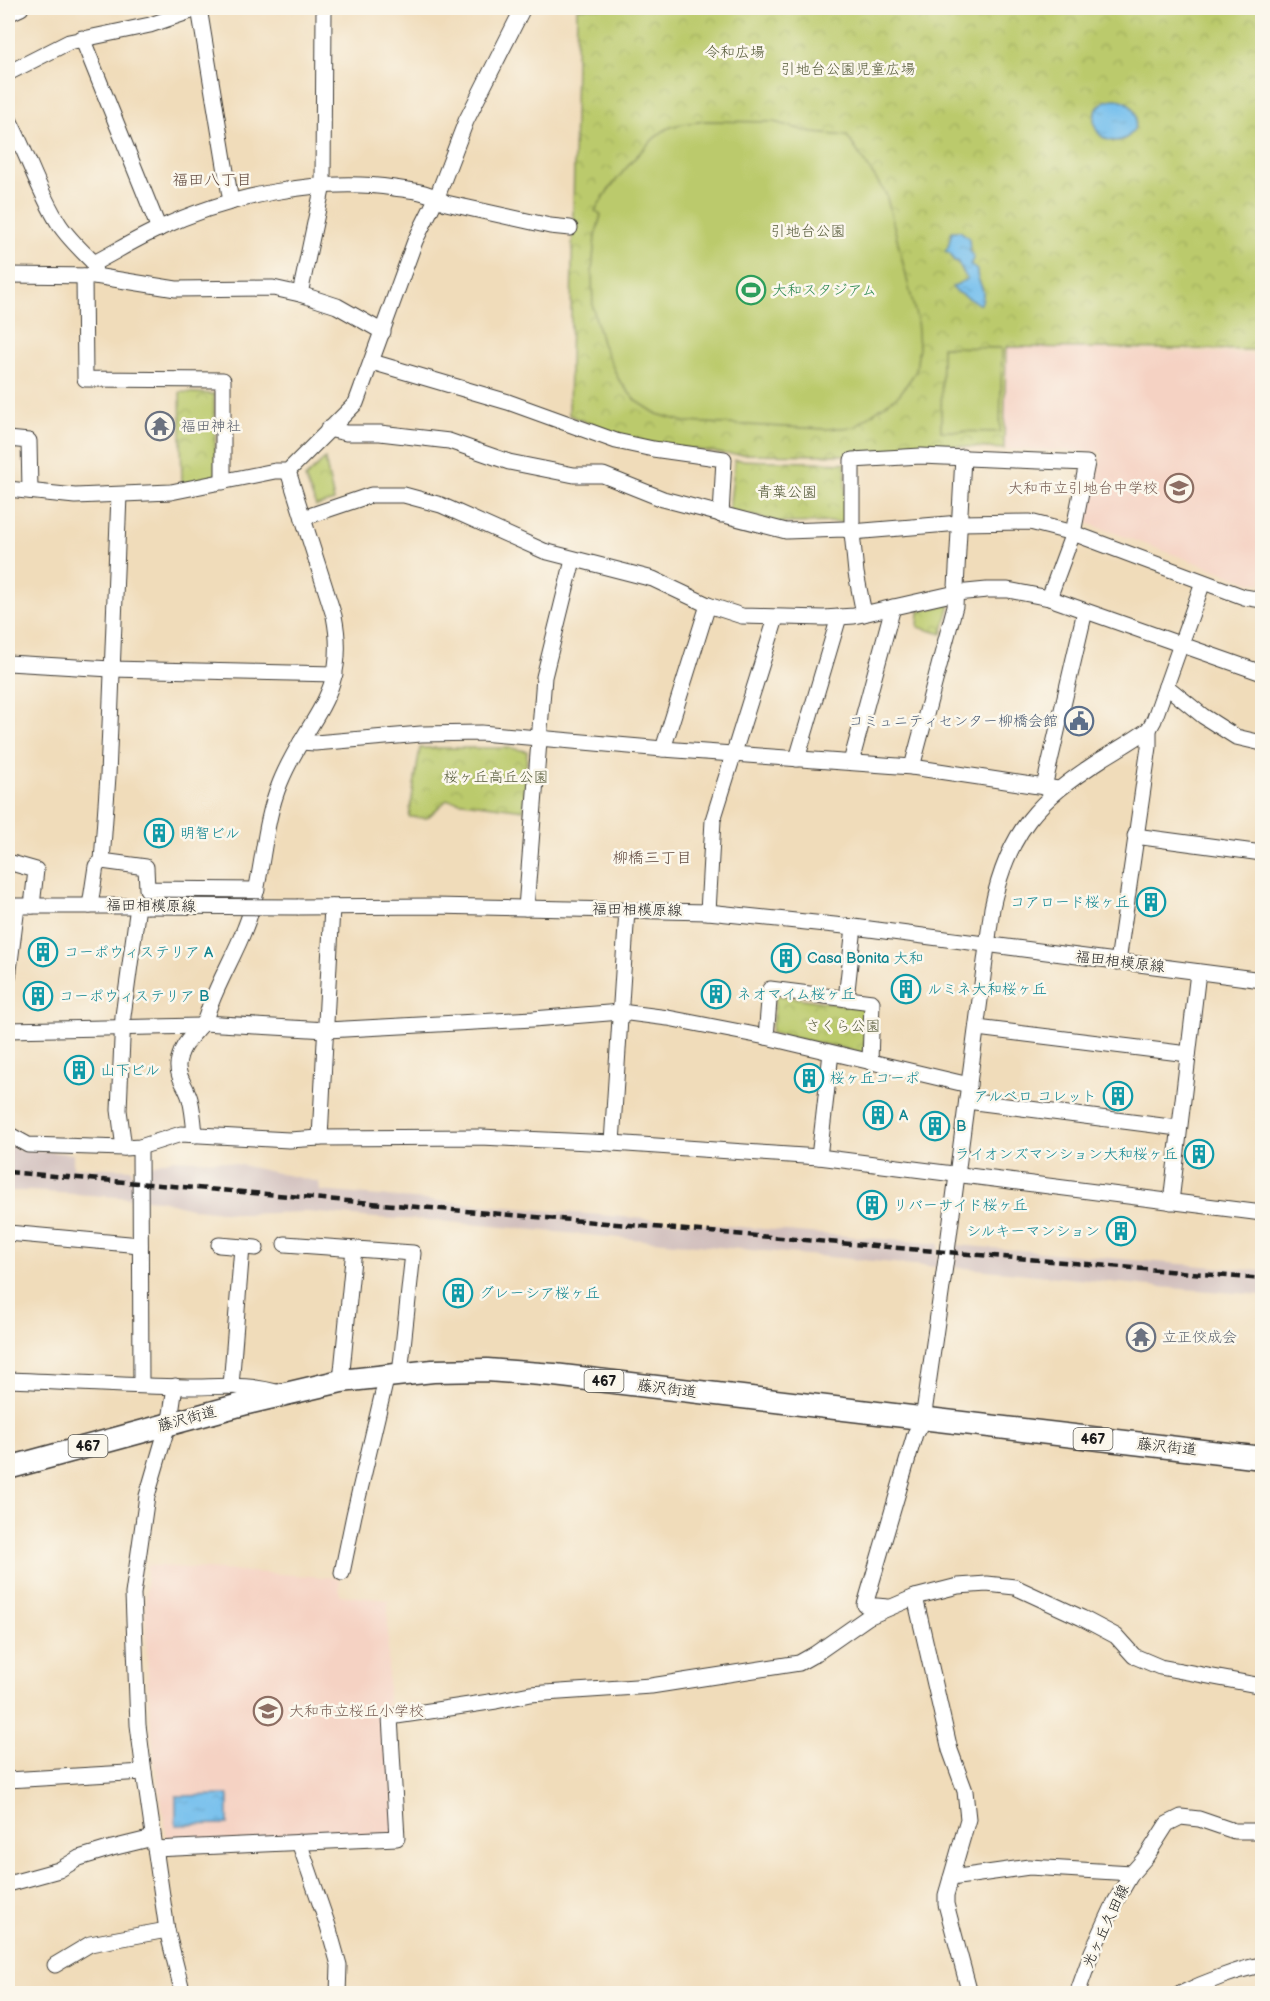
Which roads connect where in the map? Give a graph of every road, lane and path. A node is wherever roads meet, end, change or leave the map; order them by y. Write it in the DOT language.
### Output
graph roads {
  1 [pos="21,8"];
  2 [pos="200,8"];
  3 [pos="324,8"];
  4 [pos="523,8"];
  5 [pos="8,14"];
  6 [pos="82,38"];
  7 [pos="8,73"];
  8 [pos="8,118"];
  9 [pos="323,185"];
  10 [pos="437,197"];
  11 [pos="231,202"];
  12 [pos="570,228"];
  13 [pos="159,229"];
  14 [pos="91,271"];
  15 [pos="8,275"];
  16 [pos="300,294"];
  17 [pos="383,332"];
  18 [pos="372,363"];
  19 [pos="328,429"];
  20 [pos="8,439"];
  21 [pos="963,457"];
  22 [pos="288,471"];
  23 [pos="223,482"];
  24 [pos="8,489"];
  25 [pos="30,491"];
  26 [pos="119,495"];
  27 [pos="721,515"];
  28 [pos="303,518"];
  29 [pos="960,523"];
  30 [pos="852,532"];
  31 [pos="1073,532"];
  32 [pos="573,560"];
  33 [pos="1203,582"];
  34 [pos="956,593"];
  35 [pos="1049,598"];
  36 [pos="1263,600"];
  37 [pos="708,605"];
  38 [pos="893,607"];
  39 [pos="1085,611"];
  40 [pos="864,614"];
  41 [pos="839,617"];
  42 [pos="776,618"];
  43 [pos="1182,644"];
  44 [pos="8,663"];
  45 [pos="111,669"];
  46 [pos="1263,673"];
  47 [pos="335,674"];
  48 [pos="1166,686"];
  49 [pos="1149,729"];
  50 [pos="540,738"];
  51 [pos="301,742"];
  52 [pos="1263,743"];
  53 [pos="663,749"];
  54 [pos="733,754"];
  55 [pos="797,759"];
  56 [pos="851,762"];
  57 [pos="912,767"];
  58 [pos="1051,788"];
  59 [pos="1135,836"];
  60 [pos="1263,853"];
  61 [pos="102,861"];
  62 [pos="8,862"];
  63 [pos="257,890"];
  64 [pos="19,906"];
  65 [pos="90,906"];
  66 [pos="143,906"];
  67 [pos="332,907"];
  68 [pos="526,908"];
  69 [pos="627,910"];
  70 [pos="708,912"];
  71 [pos="854,927"];
  72 [pos="988,945"];
  73 [pos="1118,962"];
  74 [pos="1198,972"];
  75 [pos="8,978"];
  76 [pos="1263,980"];
  77 [pos="846,999"];
  78 [pos="621,1012"];
  79 [pos="202,1024"];
  80 [pos="122,1028"];
  81 [pos="977,1028"];
  82 [pos="8,1030"];
  83 [pos="327,1030"];
  84 [pos="766,1037"];
  85 [pos="831,1053"];
  86 [pos="1188,1054"];
  87 [pos="870,1062"];
  88 [pos="969,1085"];
  89 [pos="967,1101"];
  90 [pos="1178,1128"];
  91 [pos="8,1134"];
  92 [pos="195,1135"];
  93 [pos="320,1138"];
  94 [pos="612,1143"];
  95 [pos="140,1147"];
  96 [pos="124,1148"];
  97 [pos="819,1158"];
  98 [pos="957,1176"];
  99 [pos="1171,1202"];
  100 [pos="1263,1213"];
  101 [pos="8,1233"];
  102 [pos="285,1244"];
  103 [pos="140,1245"];
  104 [pos="219,1245"];
  105 [pos="354,1249"];
  106 [pos="394,1375"];
  107 [pos="8,1380"];
  108 [pos="341,1382"];
  109 [pos="141,1385"];
  110 [pos="175,1386"];
  111 [pos="231,1386"];
  112 [pos="285,1394"];
  113 [pos="923,1420"];
  114 [pos="168,1425"];
  115 [pos="1263,1458"];
  116 [pos="8,1468"];
  117 [pos="342,1573"];
  118 [pos="915,1597"];
  119 [pos="891,1607"];
  120 [pos="1263,1686"];
  121 [pos="144,1772"];
  122 [pos="8,1780"];
  123 [pos="1263,1831"];
  124 [pos="299,1842"];
  125 [pos="154,1844"];
  126 [pos="1132,1873"];
  127 [pos="951,1878"];
  128 [pos="8,1884"];
  129 [pos="167,1930"];
  130 [pos="55,1965"];
  131 [pos="1263,1965"];
  132 [pos="183,1994"];
  133 [pos="338,1994"];
  134 [pos="970,1994"];
  135 [pos="1077,1994"];
  136 [pos="1180,1994"];
  1 -- 5 [label="street"];
  2 -- 6 [label="street"];
  2 -- 11 [label="street"];
  3 -- 9 [label="street"];
  4 -- 10 [label="street"];
  6 -- 7 [label="street"];
  6 -- 13 [label="street"];
  8 -- 14 [label="street"];
  9 -- 10 [label="street"];
  9 -- 11 [label="street"];
  9 -- 16 [label="street"];
  10 -- 12 [label="street"];
  10 -- 17 [label="street"];
  11 -- 13 [label="street"];
  13 -- 14 [label="street"];
  14 -- 15 [label="street"];
  14 -- 16 [label="street"];
  14 -- 23 [label="street"];
  16 -- 17 [label="street"];
  17 -- 18 [label="street"];
  18 -- 19 [label="street"];
  18 -- 27 [label="street"];
  19 -- 22 [label="street"];
  19 -- 27 [label="street"];
  20 -- 25 [label="street"];
  21 -- 29 [label="street"];
  21 -- 30 [label="street"];
  21 -- 31 [label="street"];
  22 -- 23 [label="street"];
  22 -- 28 [label="street"];
  23 -- 26 [label="street"];
  24 -- 25 [label="street"];
  25 -- 26 [label="street"];
  26 -- 45 [label="street"];
  27 -- 30 [label="street"];
  28 -- 32 [label="street"];
  28 -- 47 [label="street"];
  29 -- 30 [label="street"];
  29 -- 31 [label="street"];
  29 -- 34 [label="street"];
  30 -- 40 [label="street"];
  31 -- 33 [label="street"];
  31 -- 35 [label="street"];
  32 -- 37 [label="street"];
  32 -- 50 [label="street"];
  33 -- 36 [label="street"];
  33 -- 43 [label="street"];
  34 -- 35 [label="street"];
  34 -- 38 [label="street"];
  34 -- 57 [label="street"];
  35 -- 39 [label="street"];
  37 -- 42 [label="street"];
  37 -- 53 [label="street"];
  38 -- 40 [label="street"];
  38 -- 56 [label="street"];
  39 -- 43 [label="street"];
  39 -- 58 [label="street"];
  40 -- 41 [label="street"];
  41 -- 42 [label="street"];
  41 -- 55 [label="street"];
  42 -- 54 [label="street"];
  43 -- 46 [label="street"];
  43 -- 48 [label="street"];
  44 -- 45 [label="street"];
  45 -- 47 [label="street"];
  45 -- 61 [label="street"];
  47 -- 51 [label="street"];
  48 -- 49 [label="street"];
  48 -- 52 [label="street"];
  49 -- 58 [label="street"];
  49 -- 59 [label="street"];
  50 -- 51 [label="street"];
  50 -- 53 [label="street"];
  50 -- 68 [label="street"];
  51 -- 63 [label="street"];
  53 -- 54 [label="street"];
  54 -- 55 [label="street"];
  54 -- 70 [label="street"];
  55 -- 56 [label="street"];
  56 -- 57 [label="street"];
  57 -- 58 [label="street"];
  58 -- 72 [label="street"];
  59 -- 60 [label="street"];
  59 -- 73 [label="street"];
  61 -- 63 [label="street"];
  61 -- 65 [label="street"];
  62 -- 64 [label="street"];
  63 -- 79 [label="street"];
  64 -- 65 [label="street, 福田相模原線"];
  64 -- 75 [label="street"];
  65 -- 66 [label="street, 福田相模原線"];
  66 -- 67 [label="street, 福田相模原線, bridge"];
  66 -- 80 [label="street"];
  67 -- 68 [label="street, 福田相模原線"];
  67 -- 83 [label="street"];
  68 -- 69 [label="street, 福田相模原線"];
  69 -- 70 [label="street, 福田相模原線"];
  69 -- 78 [label="street"];
  70 -- 71 [label="street, 福田相模原線"];
  71 -- 72 [label="street, 福田相模原線"];
  71 -- 77 [label="street"];
  72 -- 73 [label="street, 福田相模原線"];
  72 -- 81 [label="street"];
  73 -- 74 [label="street, 福田相模原線"];
  74 -- 76 [label="street, 福田相模原線"];
  74 -- 86 [label="street"];
  77 -- 84 [label="street"];
  77 -- 87 [label="street"];
  78 -- 83 [label="street"];
  78 -- 84 [label="street"];
  78 -- 94 [label="street"];
  79 -- 80 [label="street"];
  79 -- 83 [label="street"];
  79 -- 92 [label="street"];
  80 -- 82 [label="street"];
  80 -- 96 [label="street"];
  81 -- 86 [label="street"];
  81 -- 88 [label="street"];
  83 -- 93 [label="street"];
  84 -- 85 [label="street"];
  85 -- 87 [label="street"];
  85 -- 97 [label="street"];
  86 -- 90 [label="street"];
  87 -- 88 [label="street"];
  88 -- 89 [label="street"];
  89 -- 90 [label="street"];
  89 -- 98 [label="street"];
  90 -- 99 [label="street"];
  91 -- 96 [label="street"];
  92 -- 93 [label="street"];
  92 -- 95 [label="street"];
  93 -- 94 [label="street"];
  94 -- 97 [label="street"];
  95 -- 96 [label="street"];
  95 -- 103 [label="street"];
  97 -- 98 [label="street"];
  98 -- 99 [label="street"];
  98 -- 113 [label="street"];
  99 -- 100 [label="street"];
  101 -- 103 [label="street"];
  102 -- 105 [label="street"];
  103 -- 109 [label="street"];
  104 -- 111 [label="street"];
  105 -- 106 [label="street"];
  105 -- 108 [label="street"];
  106 -- 108 [label="highway, 藤沢街道 / 467"];
  106 -- 113 [label="highway, 藤沢街道 / 467"];
  106 -- 117 [label="street"];
  107 -- 109 [label="street"];
  108 -- 112 [label="highway, 藤沢街道 / 467"];
  109 -- 110 [label="street"];
  110 -- 111 [label="street"];
  110 -- 114 [label="street"];
  111 -- 112 [label="street"];
  112 -- 114 [label="highway, 藤沢街道 / 467"];
  113 -- 115 [label="highway, 藤沢街道 / 467"];
  113 -- 119 [label="street"];
  114 -- 116 [label="highway, 藤沢街道 / 467"];
  114 -- 121 [label="street"];
  118 -- 119 [label="street"];
  118 -- 120 [label="street"];
  118 -- 127 [label="street"];
  119 -- 124 [label="street"];
  121 -- 122 [label="street"];
  121 -- 125 [label="street"];
  123 -- 126 [label="street, 光ヶ丘久田線"];
  124 -- 125 [label="street"];
  124 -- 133 [label="street"];
  125 -- 128 [label="street"];
  125 -- 129 [label="street"];
  126 -- 127 [label="street"];
  126 -- 135 [label="street, 光ヶ丘久田線"];
  127 -- 134 [label="street"];
  129 -- 130 [label="street"];
  129 -- 132 [label="street"];
  131 -- 136 [label="street"];
}
